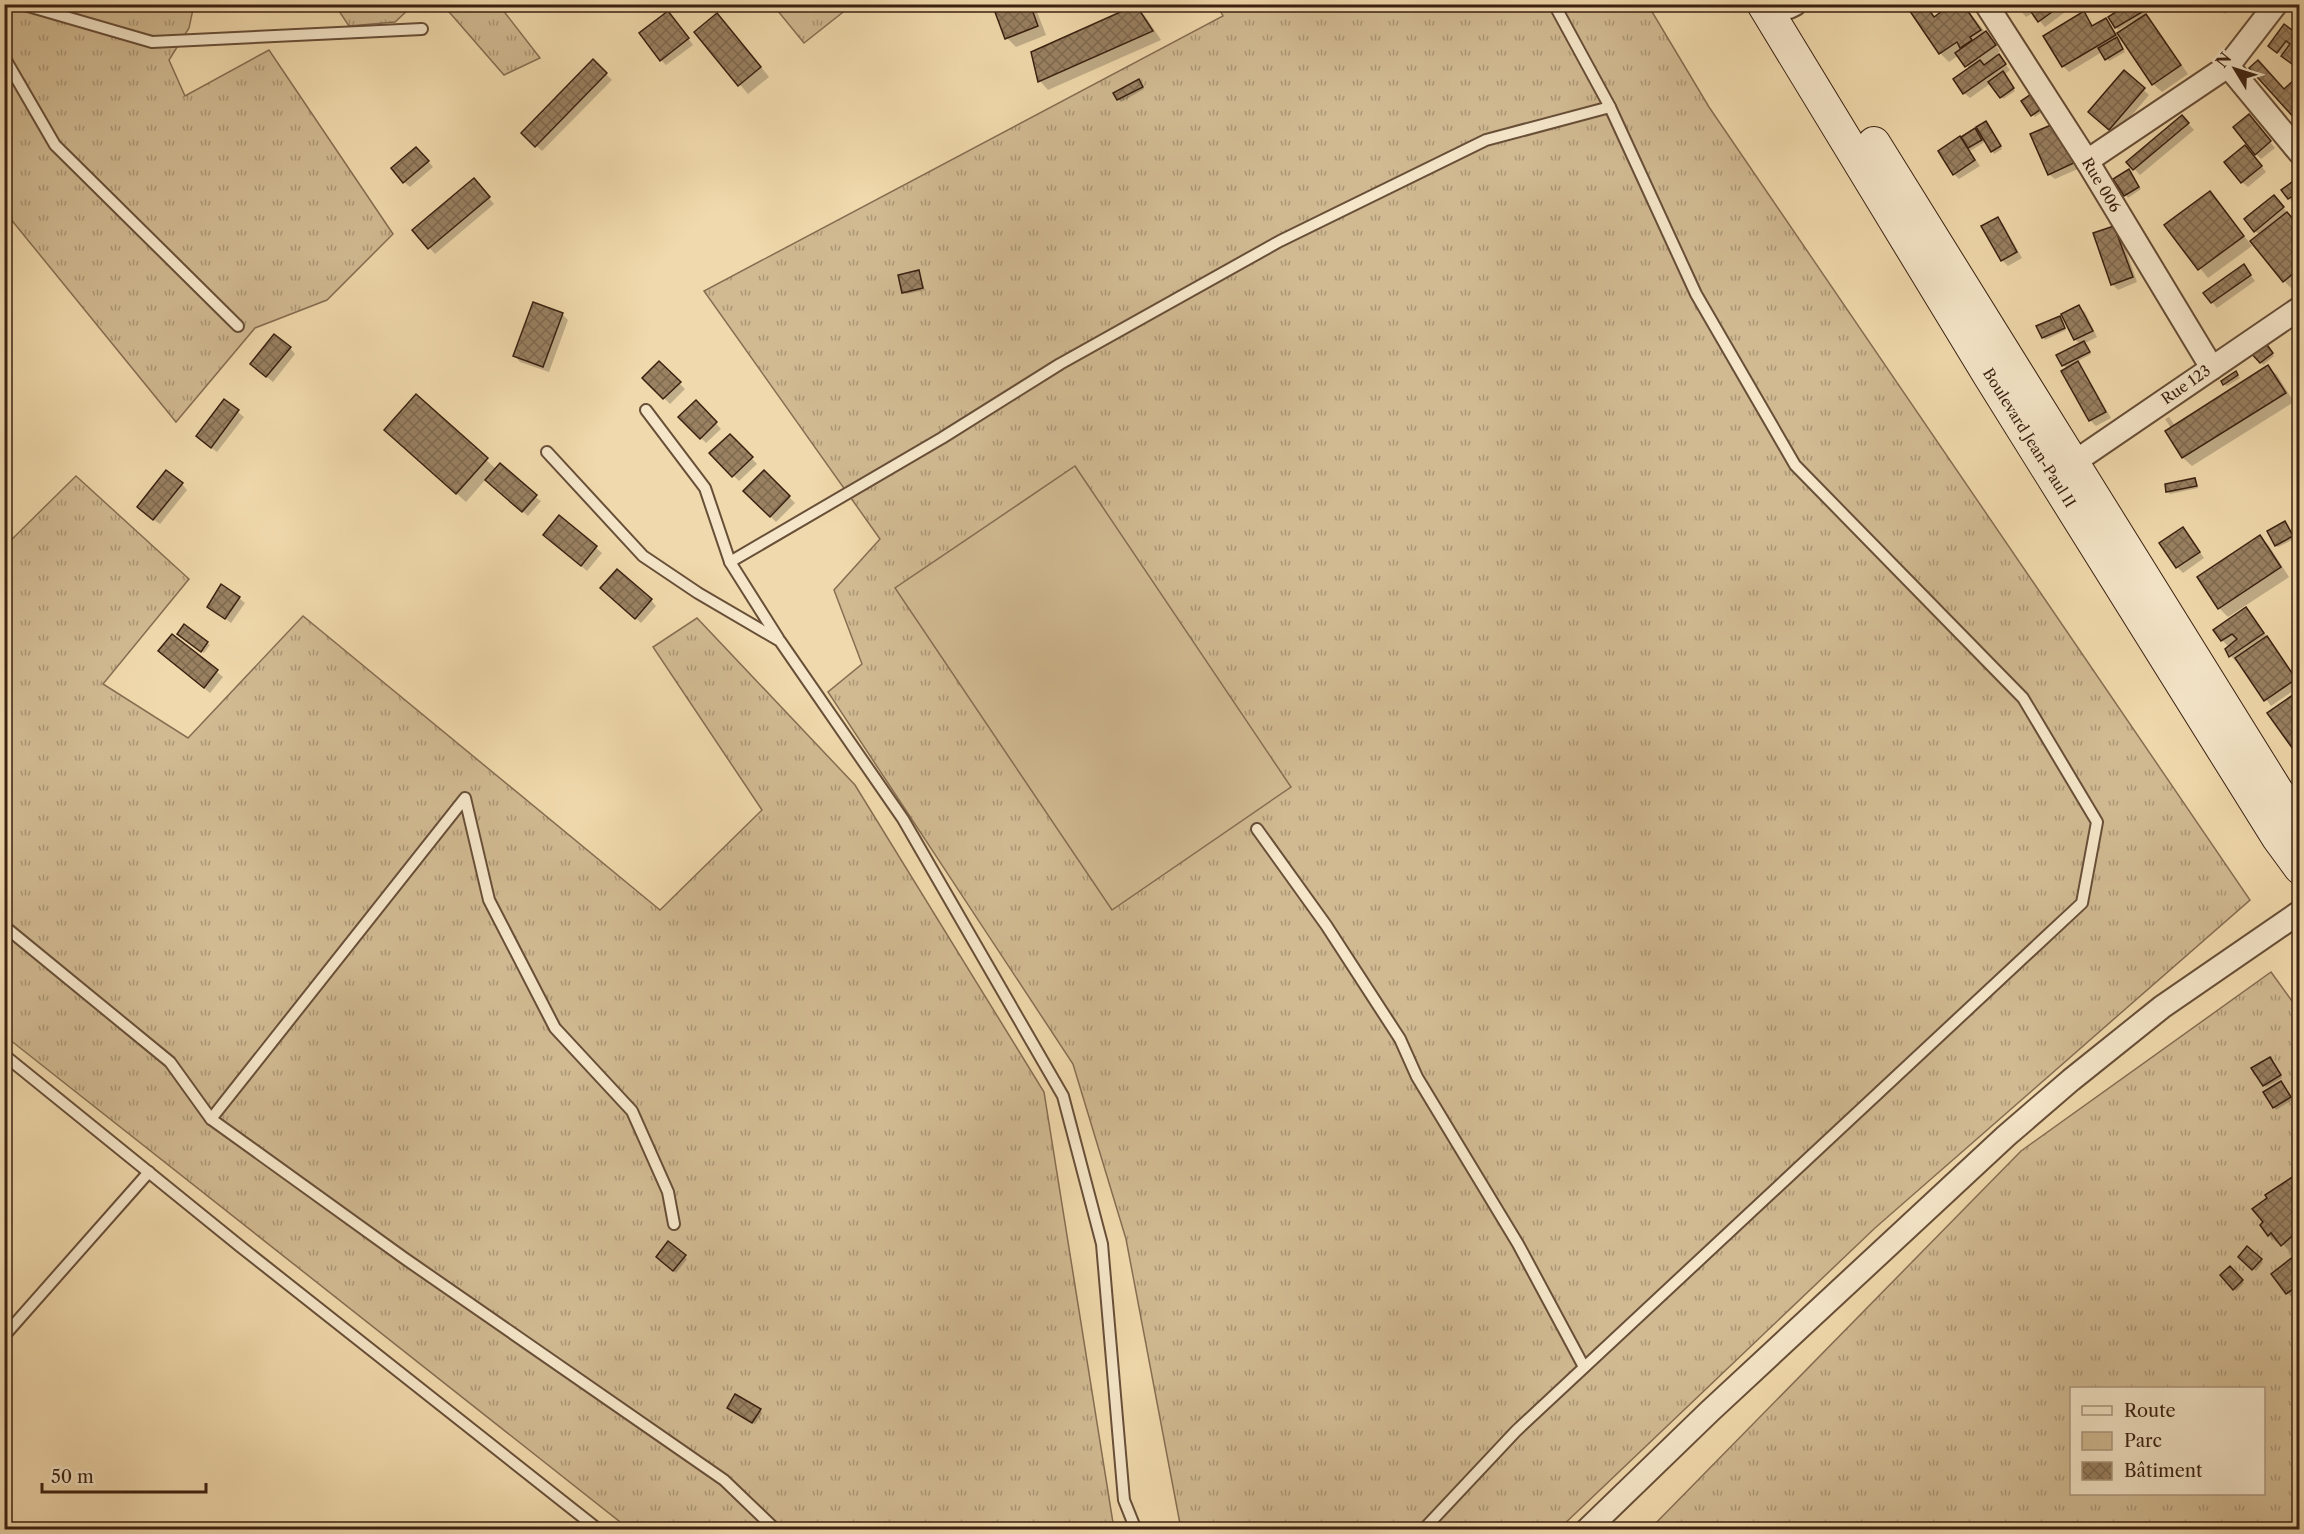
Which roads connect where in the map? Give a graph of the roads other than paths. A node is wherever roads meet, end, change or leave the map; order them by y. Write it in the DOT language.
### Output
graph roads {
  1 [pos="21,4"];
  2 [pos="1554,4"];
  3 [pos="1986,4"];
  4 [pos="2276,4"];
  5 [pos="1784,5"];
  6 [pos="422,29"];
  7 [pos="4,57"];
  8 [pos="2228,66"];
  9 [pos="1610,107"];
  10 [pos="2300,153"];
  11 [pos="2087,161"];
  12 [pos="2300,308"];
  13 [pos="238,326"];
  14 [pos="2212,368"];
  15 [pos="646,410"];
  16 [pos="547,452"];
  17 [pos="2073,464"];
  18 [pos="730,562"];
  19 [pos="780,641"];
  20 [pos="2300,828"];
  21 [pos="1257,829"];
  22 [pos="2300,868"];
  23 [pos="2300,912"];
  24 [pos="4,926"];
  25 [pos="4,1055"];
  26 [pos="211,1119"];
  27 [pos="149,1172"];
  28 [pos="674,1224"];
  29 [pos="4,1336"];
  30 [pos="1584,1367"];
  31 [pos="599,1530"];
  32 [pos="776,1530"];
  33 [pos="1136,1530"];
  34 [pos="1423,1530"];
  35 [pos="1587,1530"];
  1 -- 6 [label="lane"];
  2 -- 9 [label="lane"];
  3 -- 11 [label="street, Rue 006"];
  4 -- 8 [label="street"];
  5 -- 17 [label="main road, Boulevard Jean-Paul II"];
  5 -- 22 [label="main road, Boulevard Jean-Paul II"];
  7 -- 13 [label="lane"];
  8 -- 10 [label="street"];
  8 -- 11 [label="street"];
  9 -- 18 [label="lane"];
  9 -- 30 [label="lane"];
  11 -- 14 [label="street, Rue 006"];
  12 -- 14 [label="street, Rue 123"];
  14 -- 17 [label="street, Rue 123"];
  15 -- 18 [label="lane"];
  16 -- 19 [label="lane"];
  17 -- 20 [label="main road, Boulevard Jean-Paul II"];
  18 -- 19 [label="lane"];
  19 -- 33 [label="lane"];
  21 -- 30 [label="lane"];
  23 -- 35 [label="street"];
  24 -- 26 [label="lane"];
  25 -- 27 [label="lane"];
  26 -- 28 [label="lane"];
  26 -- 32 [label="lane"];
  27 -- 29 [label="lane"];
  27 -- 31 [label="lane"];
  30 -- 34 [label="lane"];
}
